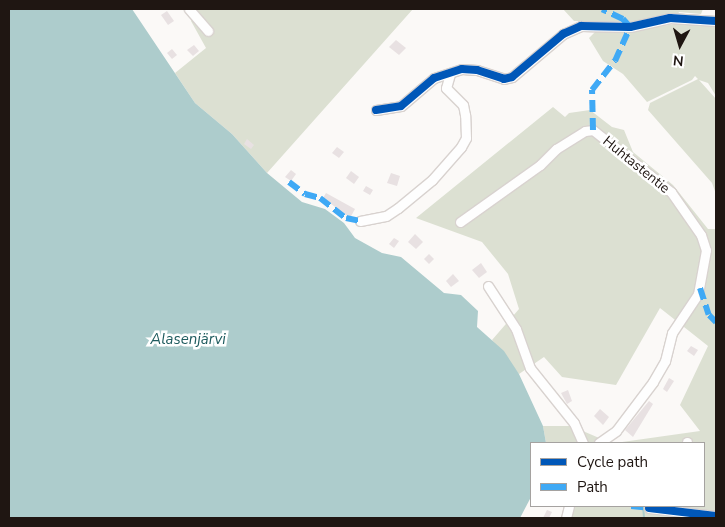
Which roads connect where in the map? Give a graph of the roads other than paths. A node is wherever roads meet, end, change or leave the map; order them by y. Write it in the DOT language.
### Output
graph roads {
  1 [pos="189,9"];
  2 [pos="716,20"];
  3 [pos="208,31"];
  4 [pos="450,74"];
  5 [pos="376,110"];
  6 [pos="360,221"];
  7 [pos="460,222"];
  8 [pos="488,286"];
  9 [pos="583,442"];
  10 [pos="600,442"];
  11 [pos="649,508"];
  12 [pos="678,512"];
  13 [pos="716,516"];
  1 -- 3 [label="street"];
  2 -- 4 [label="street"];
  4 -- 5 [label="street"];
  4 -- 6 [label="street"];
  7 -- 10 [label="street, Huhtastentie"];
  8 -- 9 [label="street"];
  11 -- 12 [label="street"];
  12 -- 13 [label="street"];
}
